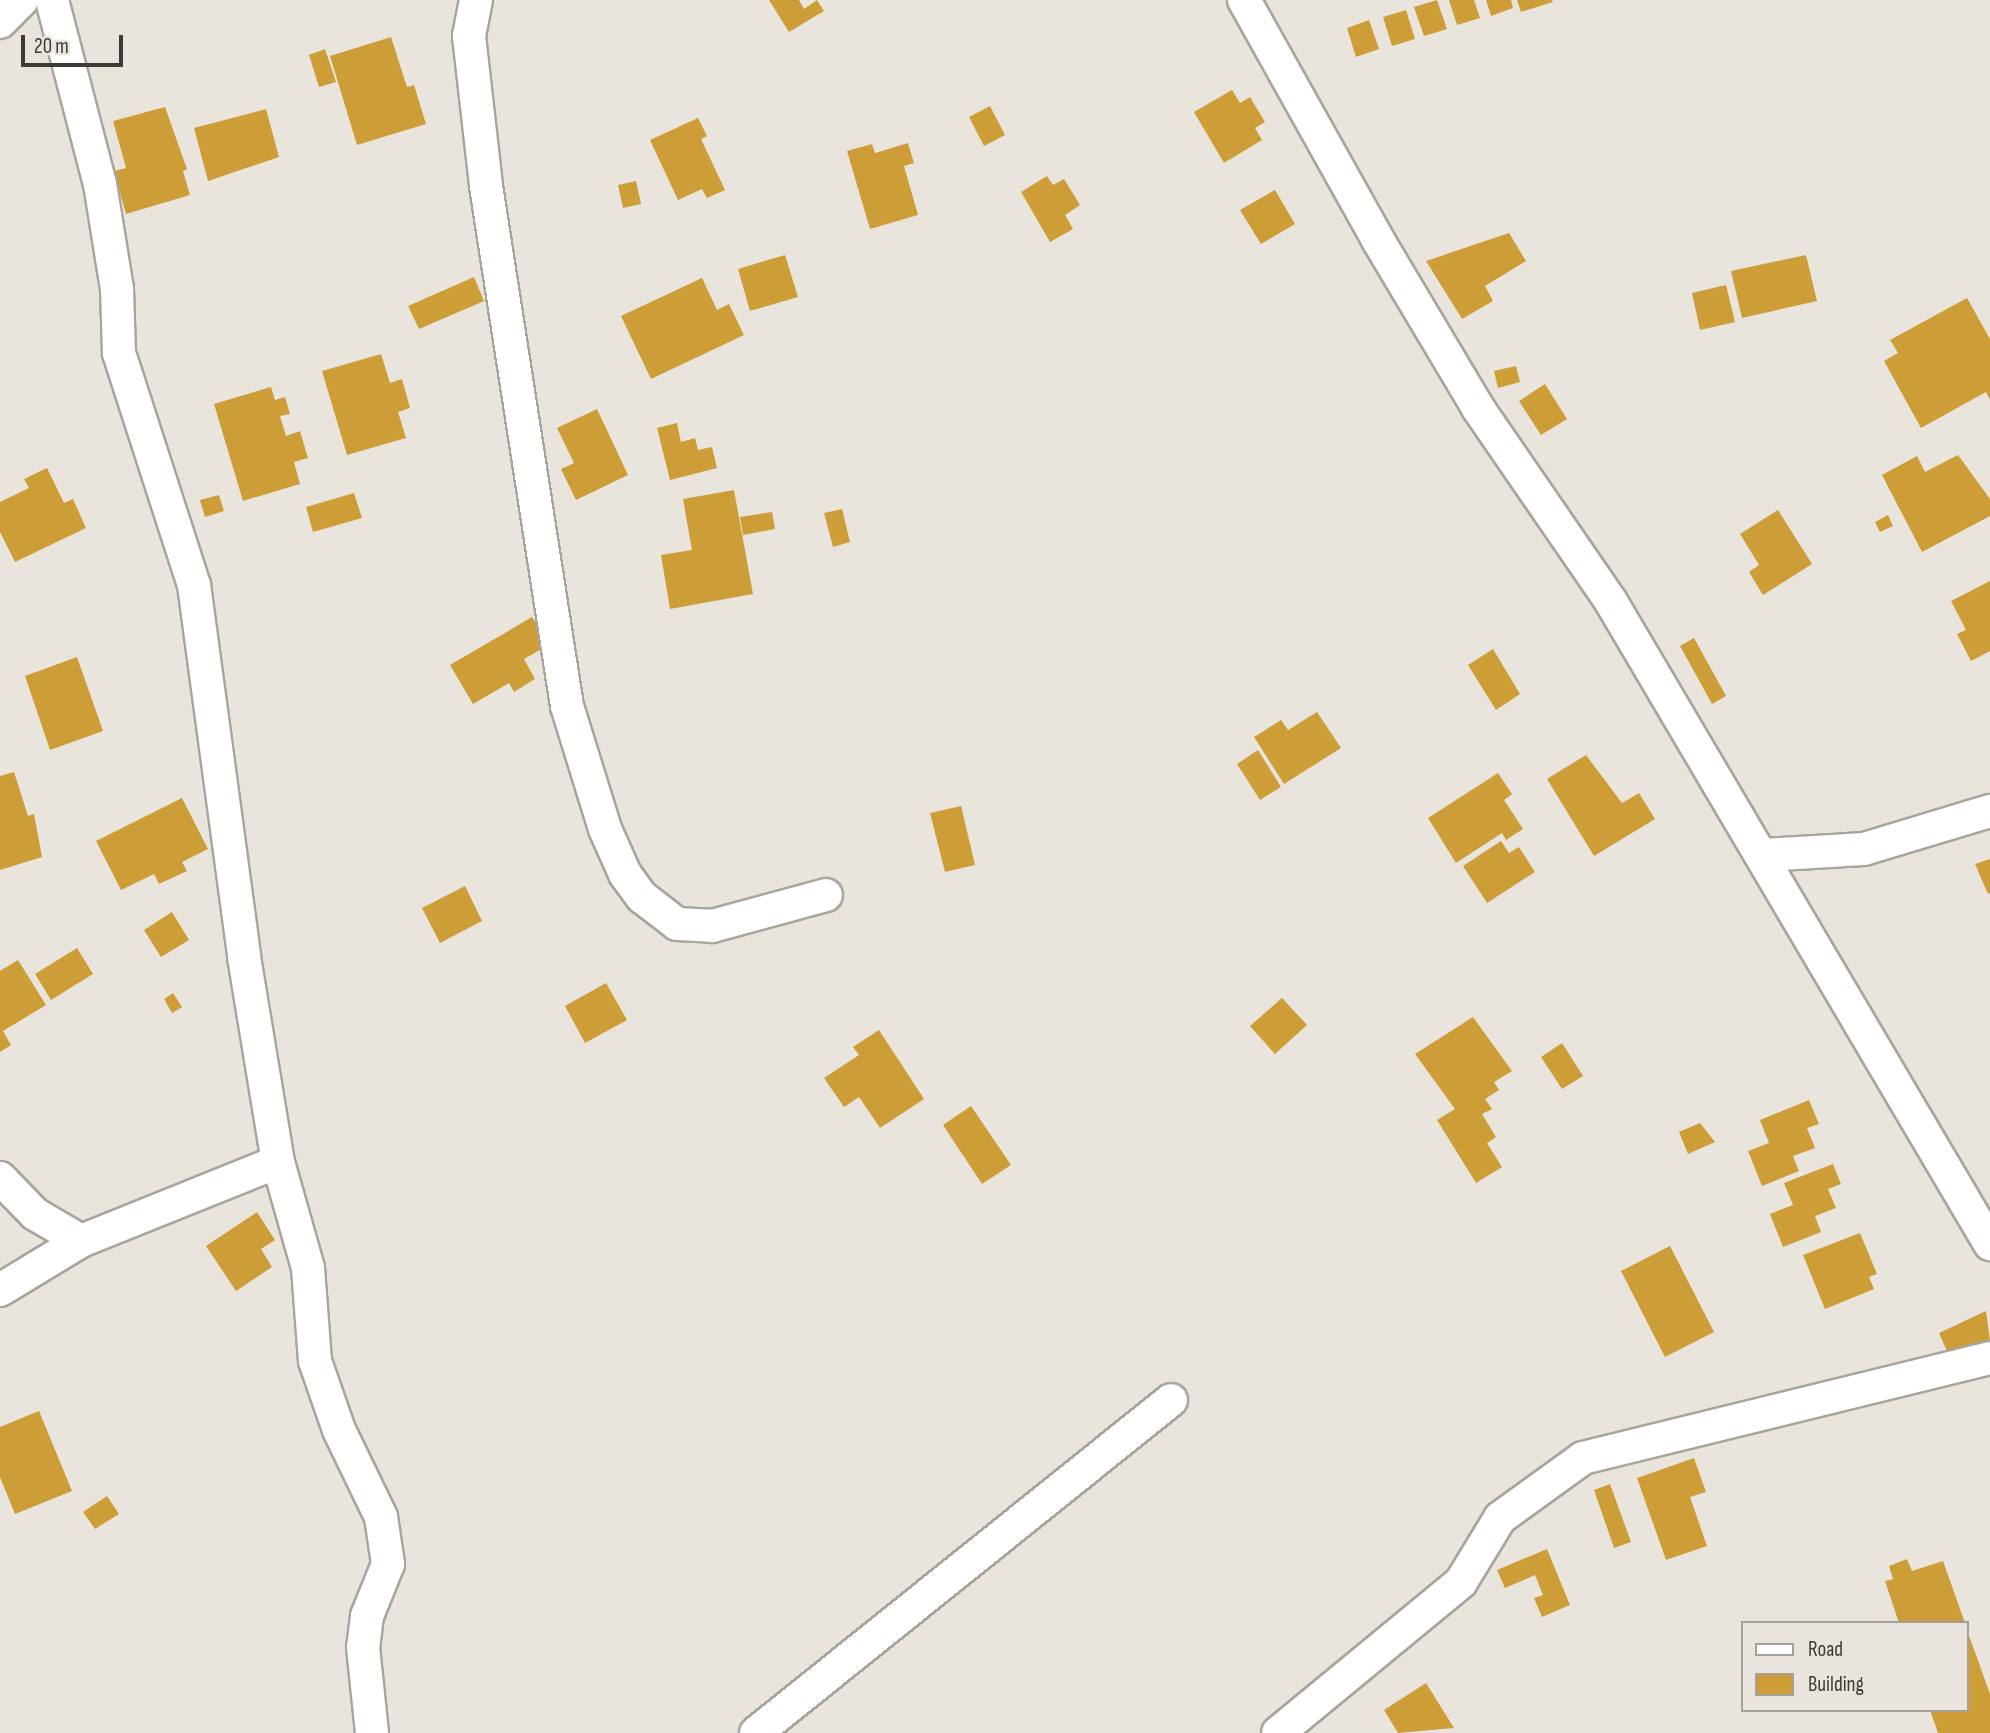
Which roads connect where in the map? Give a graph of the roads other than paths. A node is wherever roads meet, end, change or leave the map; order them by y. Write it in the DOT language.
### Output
graph roads {
  1 [pos="22,0"];
  2 [pos="52,0"];
  3 [pos="476,0"];
  4 [pos="1244,0"];
  5 [pos="0,22"];
  6 [pos="1990,811"];
  7 [pos="1763,855"];
  8 [pos="826,895"];
  9 [pos="278,1162"];
  10 [pos="0,1178"];
  11 [pos="81,1241"];
  12 [pos="1990,1244"];
  13 [pos="0,1290"];
  14 [pos="1990,1358"];
  15 [pos="1171,1400"];
  16 [pos="372,1733"];
  17 [pos="756,1733"];
  18 [pos="1278,1733"];
  1 -- 5 [label="street"];
  2 -- 9 [label="street"];
  3 -- 8 [label="street"];
  4 -- 7 [label="street"];
  6 -- 7 [label="street"];
  7 -- 12 [label="street"];
  9 -- 11 [label="street"];
  9 -- 16 [label="street"];
  10 -- 11 [label="street"];
  11 -- 13 [label="street"];
  14 -- 18 [label="street"];
  15 -- 17 [label="street"];
}
